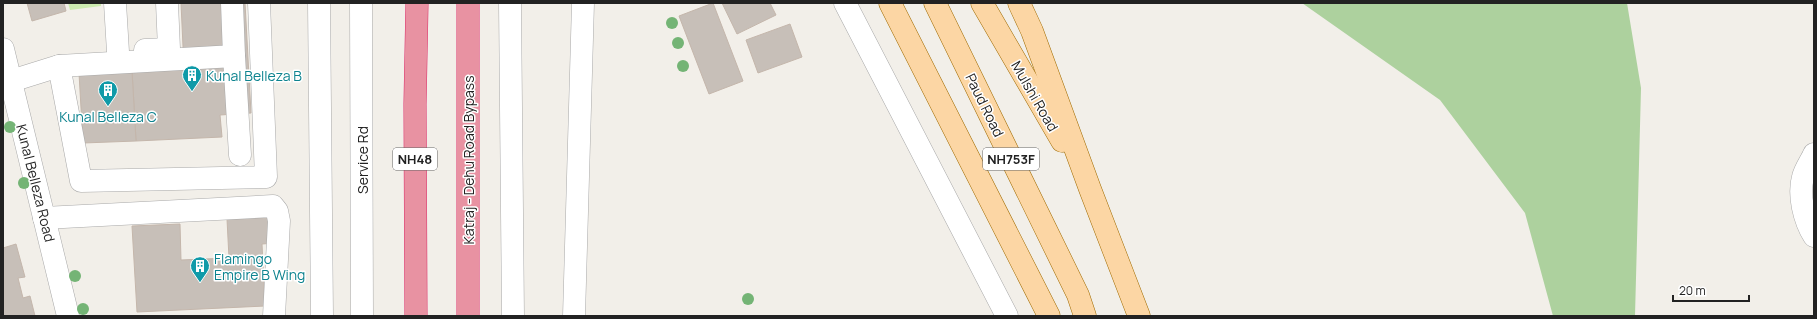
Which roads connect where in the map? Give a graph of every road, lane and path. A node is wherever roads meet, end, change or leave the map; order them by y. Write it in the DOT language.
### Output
graph roads {
  1 [pos="115,3"];
  2 [pos="167,3"];
  3 [pos="232,3"];
  4 [pos="259,3"];
  5 [pos="319,3"];
  6 [pos="361,3"];
  7 [pos="417,3"];
  8 [pos="468,3"];
  9 [pos="510,3"];
  10 [pos="583,3"];
  11 [pos="845,3"];
  12 [pos="890,3"];
  13 [pos="935,3"];
  14 [pos="982,3"];
  15 [pos="1019,3"];
  16 [pos="3,49"];
  17 [pos="118,52"];
  18 [pos="78,54"];
  19 [pos="234,56"];
  20 [pos="59,66"];
  21 [pos="11,81"];
  22 [pos="1814,154"];
  23 [pos="240,155"];
  24 [pos="266,167"];
  25 [pos="93,171"];
  26 [pos="1090,189"];
  27 [pos="44,218"];
  28 [pos="1814,236"];
  29 [pos="68,316"];
  30 [pos="274,316"];
  31 [pos="322,316"];
  32 [pos="362,316"];
  33 [pos="416,316"];
  34 [pos="468,316"];
  35 [pos="513,316"];
  36 [pos="574,316"];
  37 [pos="1007,316"];
  38 [pos="1049,316"];
  39 [pos="1085,316"];
  40 [pos="1139,316"];
  1 -- 17 [label="street"];
  2 -- 17 [label="street"];
  3 -- 19 [label="street"];
  4 -- 24 [label="street"];
  5 -- 31 [label="street"];
  6 -- 32 [label="street, Service Rd"];
  7 -- 33 [label="highway, NH48"];
  8 -- 34 [label="highway, Katraj - Dehu Road Bypass"];
  9 -- 35 [label="street"];
  10 -- 36 [label="street"];
  11 -- 37 [label="street"];
  12 -- 38 [label="main road"];
  13 -- 39 [label="main road, Paud Road / NH753F"];
  14 -- 26 [label="main road, Mulshi Road"];
  15 -- 26 [label="main road"];
  16 -- 21 [label="street, Kunal Belleza Road"];
  17 -- 18 [label="street"];
  19 -- 20 [label="street"];
  19 -- 23 [label="street"];
  20 -- 21 [label="street"];
  20 -- 24 [label="street"];
  21 -- 27 [label="street, Kunal Belleza Road"];
  22 -- 28 [label="street"];
  24 -- 25 [label="street"];
  26 -- 40 [label="main road"];
  27 -- 29 [label="street, Kunal Belleza Road"];
  27 -- 30 [label="street"];
}
